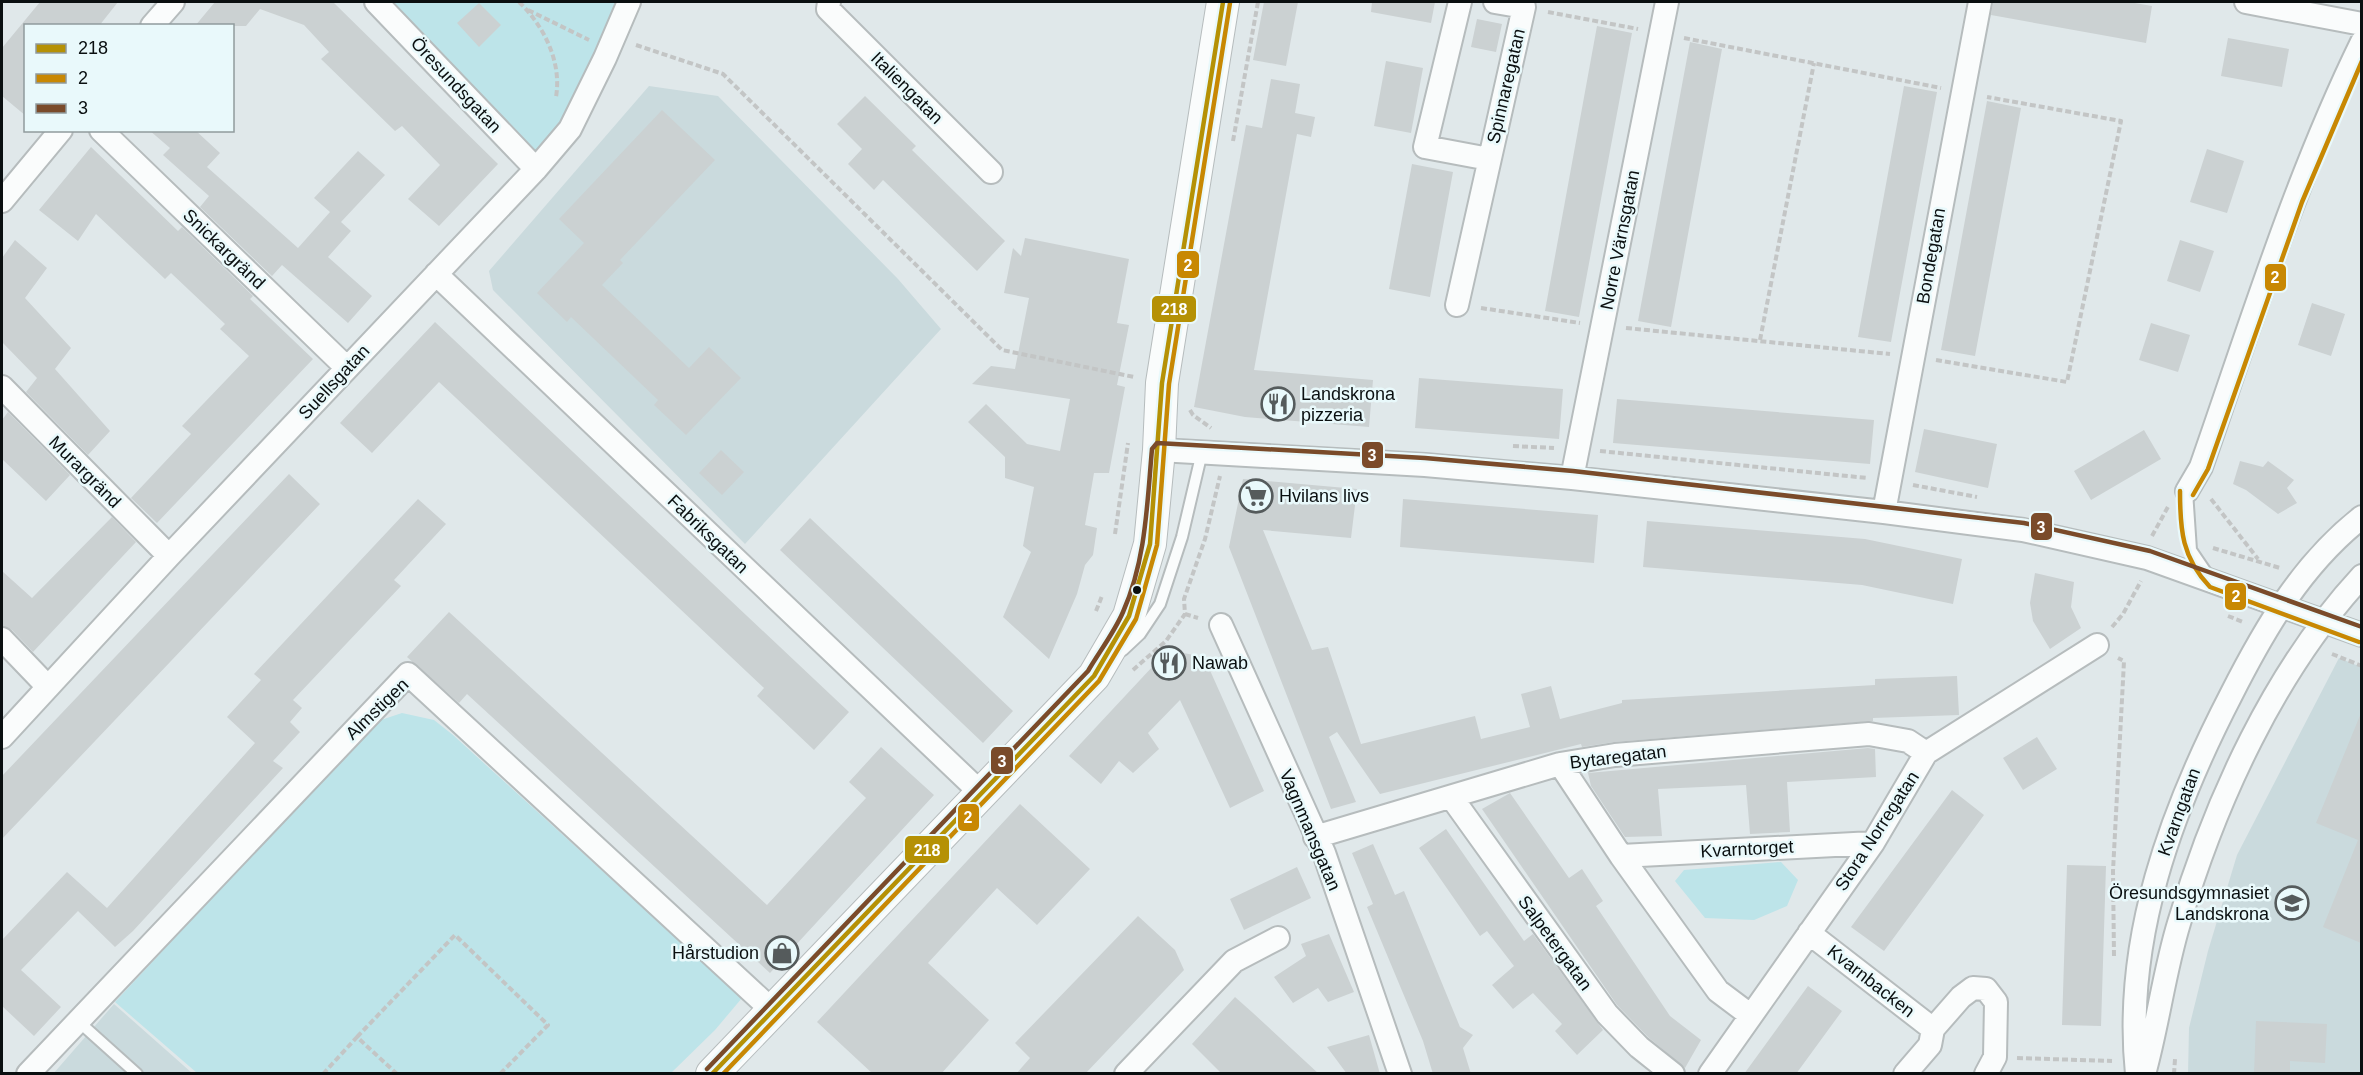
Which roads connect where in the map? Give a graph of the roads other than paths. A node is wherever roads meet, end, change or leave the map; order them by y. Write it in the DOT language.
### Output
graph roads {
  1 [pos="173,2"];
  2 [pos="376,2"];
  3 [pos="629,2"];
  4 [pos="829,2"];
  5 [pos="1223,2"];
  6 [pos="1460,2"];
  7 [pos="1495,2"];
  8 [pos="1667,2"];
  9 [pos="1980,2"];
  10 [pos="2246,2"];
  11 [pos="154,24"];
  12 [pos="2361,24"];
  13 [pos="2361,42"];
  14 [pos="59,132"];
  15 [pos="103,132"];
  16 [pos="1489,159"];
  17 [pos="536,169"];
  18 [pos="991,172"];
  19 [pos="2,201"];
  20 [pos="436,274"];
  21 [pos="1457,305"];
  22 [pos="347,368"];
  23 [pos="2,387"];
  24 [pos="1159,450"];
  25 [pos="1202,452"];
  26 [pos="1572,478"];
  27 [pos="2187,491"];
  28 [pos="1884,512"];
  29 [pos="2361,517"];
  30 [pos="169,556"];
  31 [pos="2361,576"];
  32 [pos="2215,581"];
  33 [pos="2282,605"];
  34 [pos="2326,621"];
  35 [pos="1221,625"];
  36 [pos="2361,635"];
  37 [pos="2,639"];
  38 [pos="2097,645"];
  39 [pos="1094,676"];
  40 [pos="48,687"];
  41 [pos="2,737"];
  42 [pos="1926,753"];
  43 [pos="1560,764"];
  44 [pos="981,794"];
  45 [pos="1452,798"];
  46 [pos="1315,837"];
  47 [pos="1873,843"];
  48 [pos="1621,856"];
  49 [pos="1809,933"];
  50 [pos="1278,938"];
  51 [pos="773,1011"];
  52 [pos="1750,1015"];
  53 [pos="77,1020"];
  54 [pos="1933,1029"];
  55 [pos="1991,1065"];
  56 [pos="28,1074"];
  57 [pos="137,1074"];
  58 [pos="712,1074"];
  59 [pos="1126,1074"];
  60 [pos="1400,1074"];
  61 [pos="1673,1074"];
  62 [pos="1710,1074"];
  63 [pos="1905,1074"];
  64 [pos="2137,1074"];
  65 [pos="2144,1074"];
  1 -- 11 [label="street"];
  2 -- 17 [label="street, Öresundsgatan"];
  3 -- 17 [label="street, Suellsgatan"];
  4 -- 18 [label="street, Italiengatan"];
  5 -- 24 [label="street"];
  6 -- 16 [label="street, Spinnaregatan"];
  7 -- 16 [label="street, Spinnaregatan"];
  8 -- 26 [label="street, Norre Värnsgatan"];
  9 -- 28 [label="street, Bondegatan"];
  10 -- 12 [label="street"];
  13 -- 27 [label="street"];
  14 -- 19 [label="street"];
  15 -- 22 [label="street, Snickargränd"];
  16 -- 21 [label="street, Spinnaregatan"];
  17 -- 20 [label="street, Suellsgatan"];
  20 -- 22 [label="street, Suellsgatan"];
  20 -- 44 [label="street, Fabriksgatan"];
  22 -- 30 [label="street, Suellsgatan"];
  23 -- 30 [label="street, Murargränd"];
  24 -- 25 [label="street"];
  24 -- 39 [label="street"];
  25 -- 26 [label="street"];
  25 -- 39 [label="lane"];
  26 -- 28 [label="street"];
  27 -- 32 [label="lane"];
  28 -- 32 [label="street"];
  29 -- 33 [label="street, Kvarngatan"];
  30 -- 40 [label="street, Suellsgatan"];
  31 -- 34 [label="street, Kvarngatan"];
  32 -- 33 [label="street"];
  33 -- 34 [label="street"];
  33 -- 64 [label="street, Kvarngatan"];
  34 -- 36 [label="street"];
  34 -- 65 [label="street, Kvarngatan"];
  35 -- 46 [label="street, Vagnmansgatan"];
  37 -- 40 [label="street"];
  38 -- 42 [label="street, Stora Norregatan"];
  39 -- 44 [label="street"];
  40 -- 41 [label="street, Suellsgatan"];
  42 -- 43 [label="street, Bytaregatan"];
  42 -- 47 [label="street, Stora Norregatan"];
  43 -- 45 [label="street, Bytaregatan"];
  43 -- 48 [label="street"];
  44 -- 51 [label="street"];
  45 -- 46 [label="street, Bytaregatan"];
  45 -- 61 [label="street, Salpetergatan"];
  46 -- 60 [label="street, Vagnmansgatan"];
  47 -- 48 [label="street, Kvarntorget"];
  47 -- 49 [label="street, Stora Norregatan"];
  48 -- 52 [label="street"];
  49 -- 52 [label="street, Stora Norregatan"];
  49 -- 54 [label="street, Kvarnbacken"];
  50 -- 59 [label="street"];
  51 -- 53 [label="street, Almstigen"];
  51 -- 58 [label="street"];
  52 -- 62 [label="street, Stora Norregatan"];
  53 -- 56 [label="street, Almstigen"];
  53 -- 57 [label="lane"];
  54 -- 55 [label="street, Kvarnbacken"];
  54 -- 63 [label="street, Kvarnbacken"];
}
